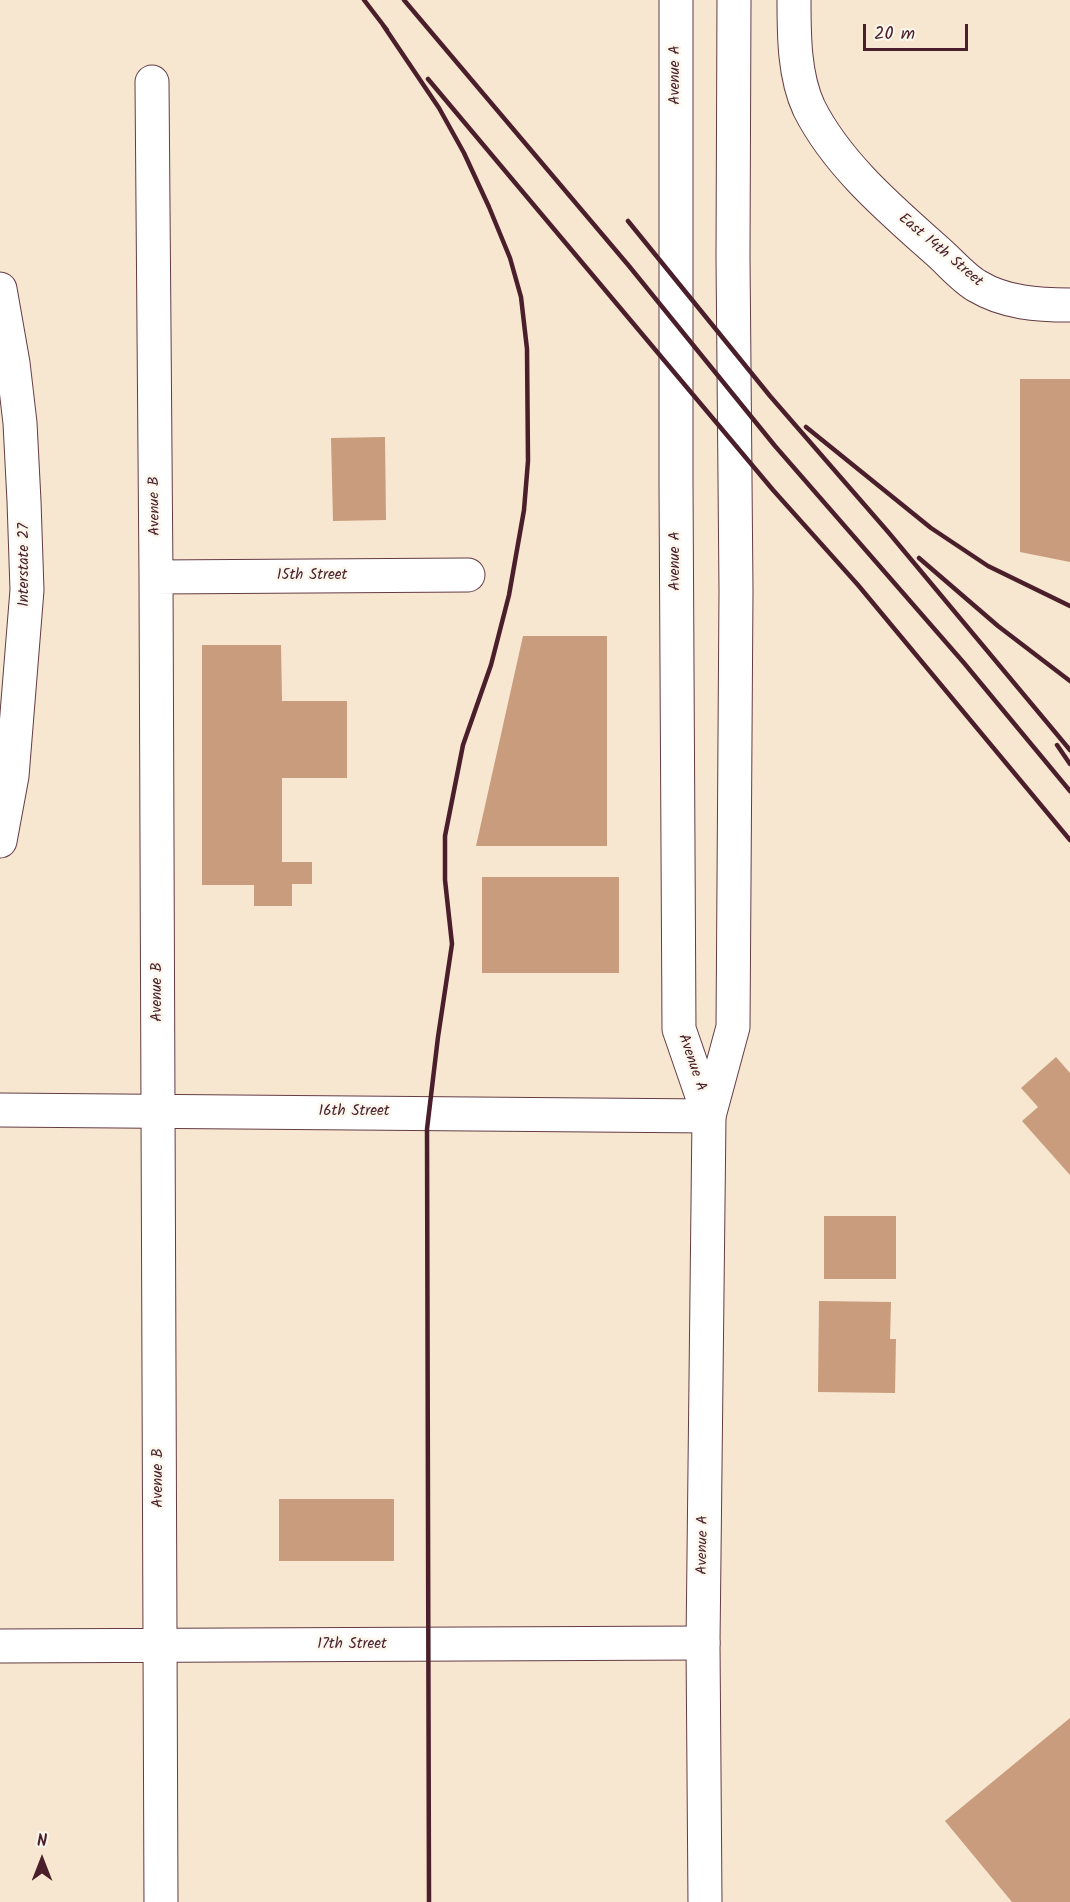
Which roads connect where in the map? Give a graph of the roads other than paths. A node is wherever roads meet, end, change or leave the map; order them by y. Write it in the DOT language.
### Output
graph roads {
  1 [pos="676,0"];
  2 [pos="734,0"];
  3 [pos="794,0"];
  4 [pos="152,82"];
  5 [pos="0,289"];
  6 [pos="1070,305"];
  7 [pos="468,575"];
  8 [pos="156,576"];
  9 [pos="0,842"];
  10 [pos="0,1110"];
  11 [pos="158,1111"];
  12 [pos="709,1116"];
  13 [pos="704,1643"];
  14 [pos="0,1646"];
  15 [pos="160,1646"];
  16 [pos="161,1902"];
  17 [pos="705,1902"];
  1 -- 12 [label="street, Avenue A"];
  2 -- 12 [label="street, Avenue A"];
  3 -- 6 [label="street, East 14th Street"];
  4 -- 8 [label="street, Avenue B"];
  5 -- 9 [label="street, Interstate 27"];
  7 -- 8 [label="street, 15th Street"];
  8 -- 11 [label="street, Avenue B"];
  10 -- 11 [label="street, 16th Street"];
  11 -- 12 [label="street, 16th Street"];
  11 -- 15 [label="street, Avenue B"];
  12 -- 13 [label="street, Avenue A"];
  13 -- 15 [label="street, 17th Street"];
  13 -- 17 [label="street, Avenue A"];
  14 -- 15 [label="street, 17th Street"];
  15 -- 16 [label="street, Avenue B"];
}
